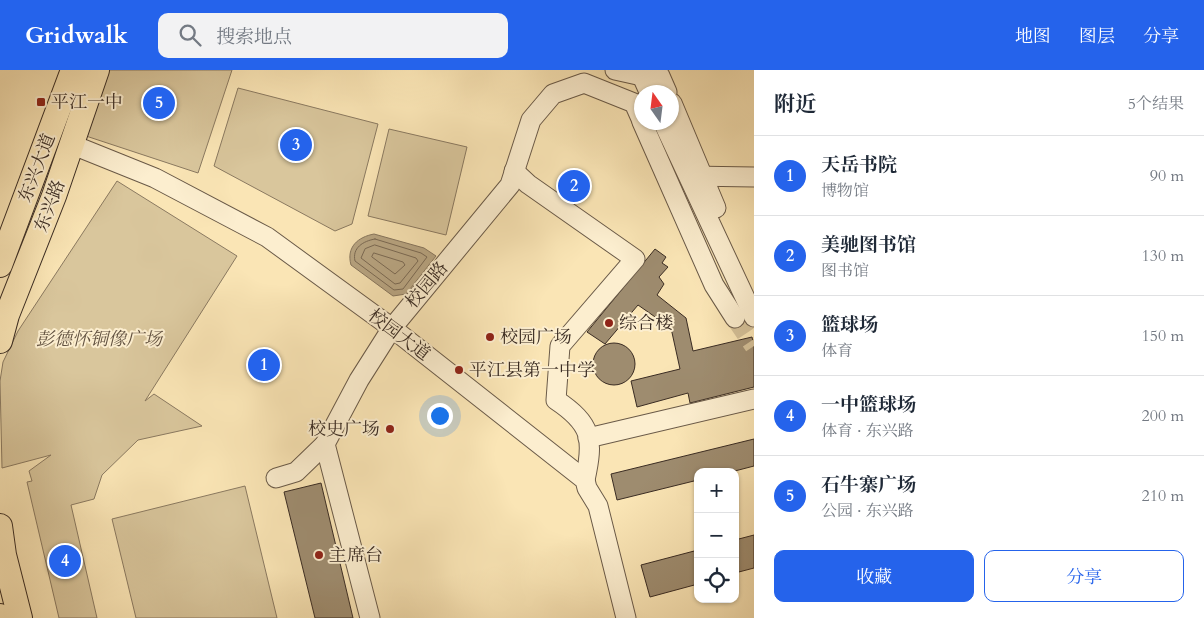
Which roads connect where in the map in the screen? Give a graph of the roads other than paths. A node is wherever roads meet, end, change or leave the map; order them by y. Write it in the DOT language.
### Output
graph roads {
  1 [pos="73,70"];
  2 [pos="97,70"];
  3 [pos="638,75"];
  4 [pos="664,85"];
  5 [pos="634,103"];
  6 [pos="679,125"];
  7 [pos="646,130"];
  8 [pos="668,130"];
  9 [pos="73,145"];
  10 [pos="514,171"];
  11 [pos="754,177"];
  12 [pos="697,181"];
  13 [pos="754,187"];
  14 [pos="0,265"];
  15 [pos="754,293"];
  16 [pos="745,318"];
  17 [pos="392,328"];
  18 [pos="0,341"];
  19 [pos="754,399"];
  20 [pos="588,438"];
  21 [pos="325,444"];
  22 [pos="276,478"];
  23 [pos="585,480"];
  24 [pos="0,526"];
  25 [pos="20,618"];
  26 [pos="370,618"];
  27 [pos="626,618"];
  1 -- 14 [label="main road, 东兴大道"];
  2 -- 9 [label="main road, 东兴路"];
  3 -- 4 [label="street"];
  5 -- 10 [label="street, 校园路"];
  6 -- 12 [label="street"];
  7 -- 16 [label="street, 校园路"];
  8 -- 12 [label="street"];
  9 -- 17 [label="street, 校园大道"];
  9 -- 18 [label="main road, 东兴路"];
  10 -- 17 [label="street, 校园路"];
  10 -- 20 [label="street"];
  11 -- 12 [label="street"];
  12 -- 13 [label="street"];
  12 -- 15 [label="street"];
  12 -- 16 [label="street"];
  17 -- 21 [label="street, 校园路"];
  17 -- 23 [label="street, 校园大道"];
  19 -- 20 [label="street"];
  20 -- 23 [label="street"];
  21 -- 22 [label="street, 校园路"];
  21 -- 26 [label="street"];
  23 -- 27 [label="street, 校园大道"];
  24 -- 25 [label="main road"];
}
